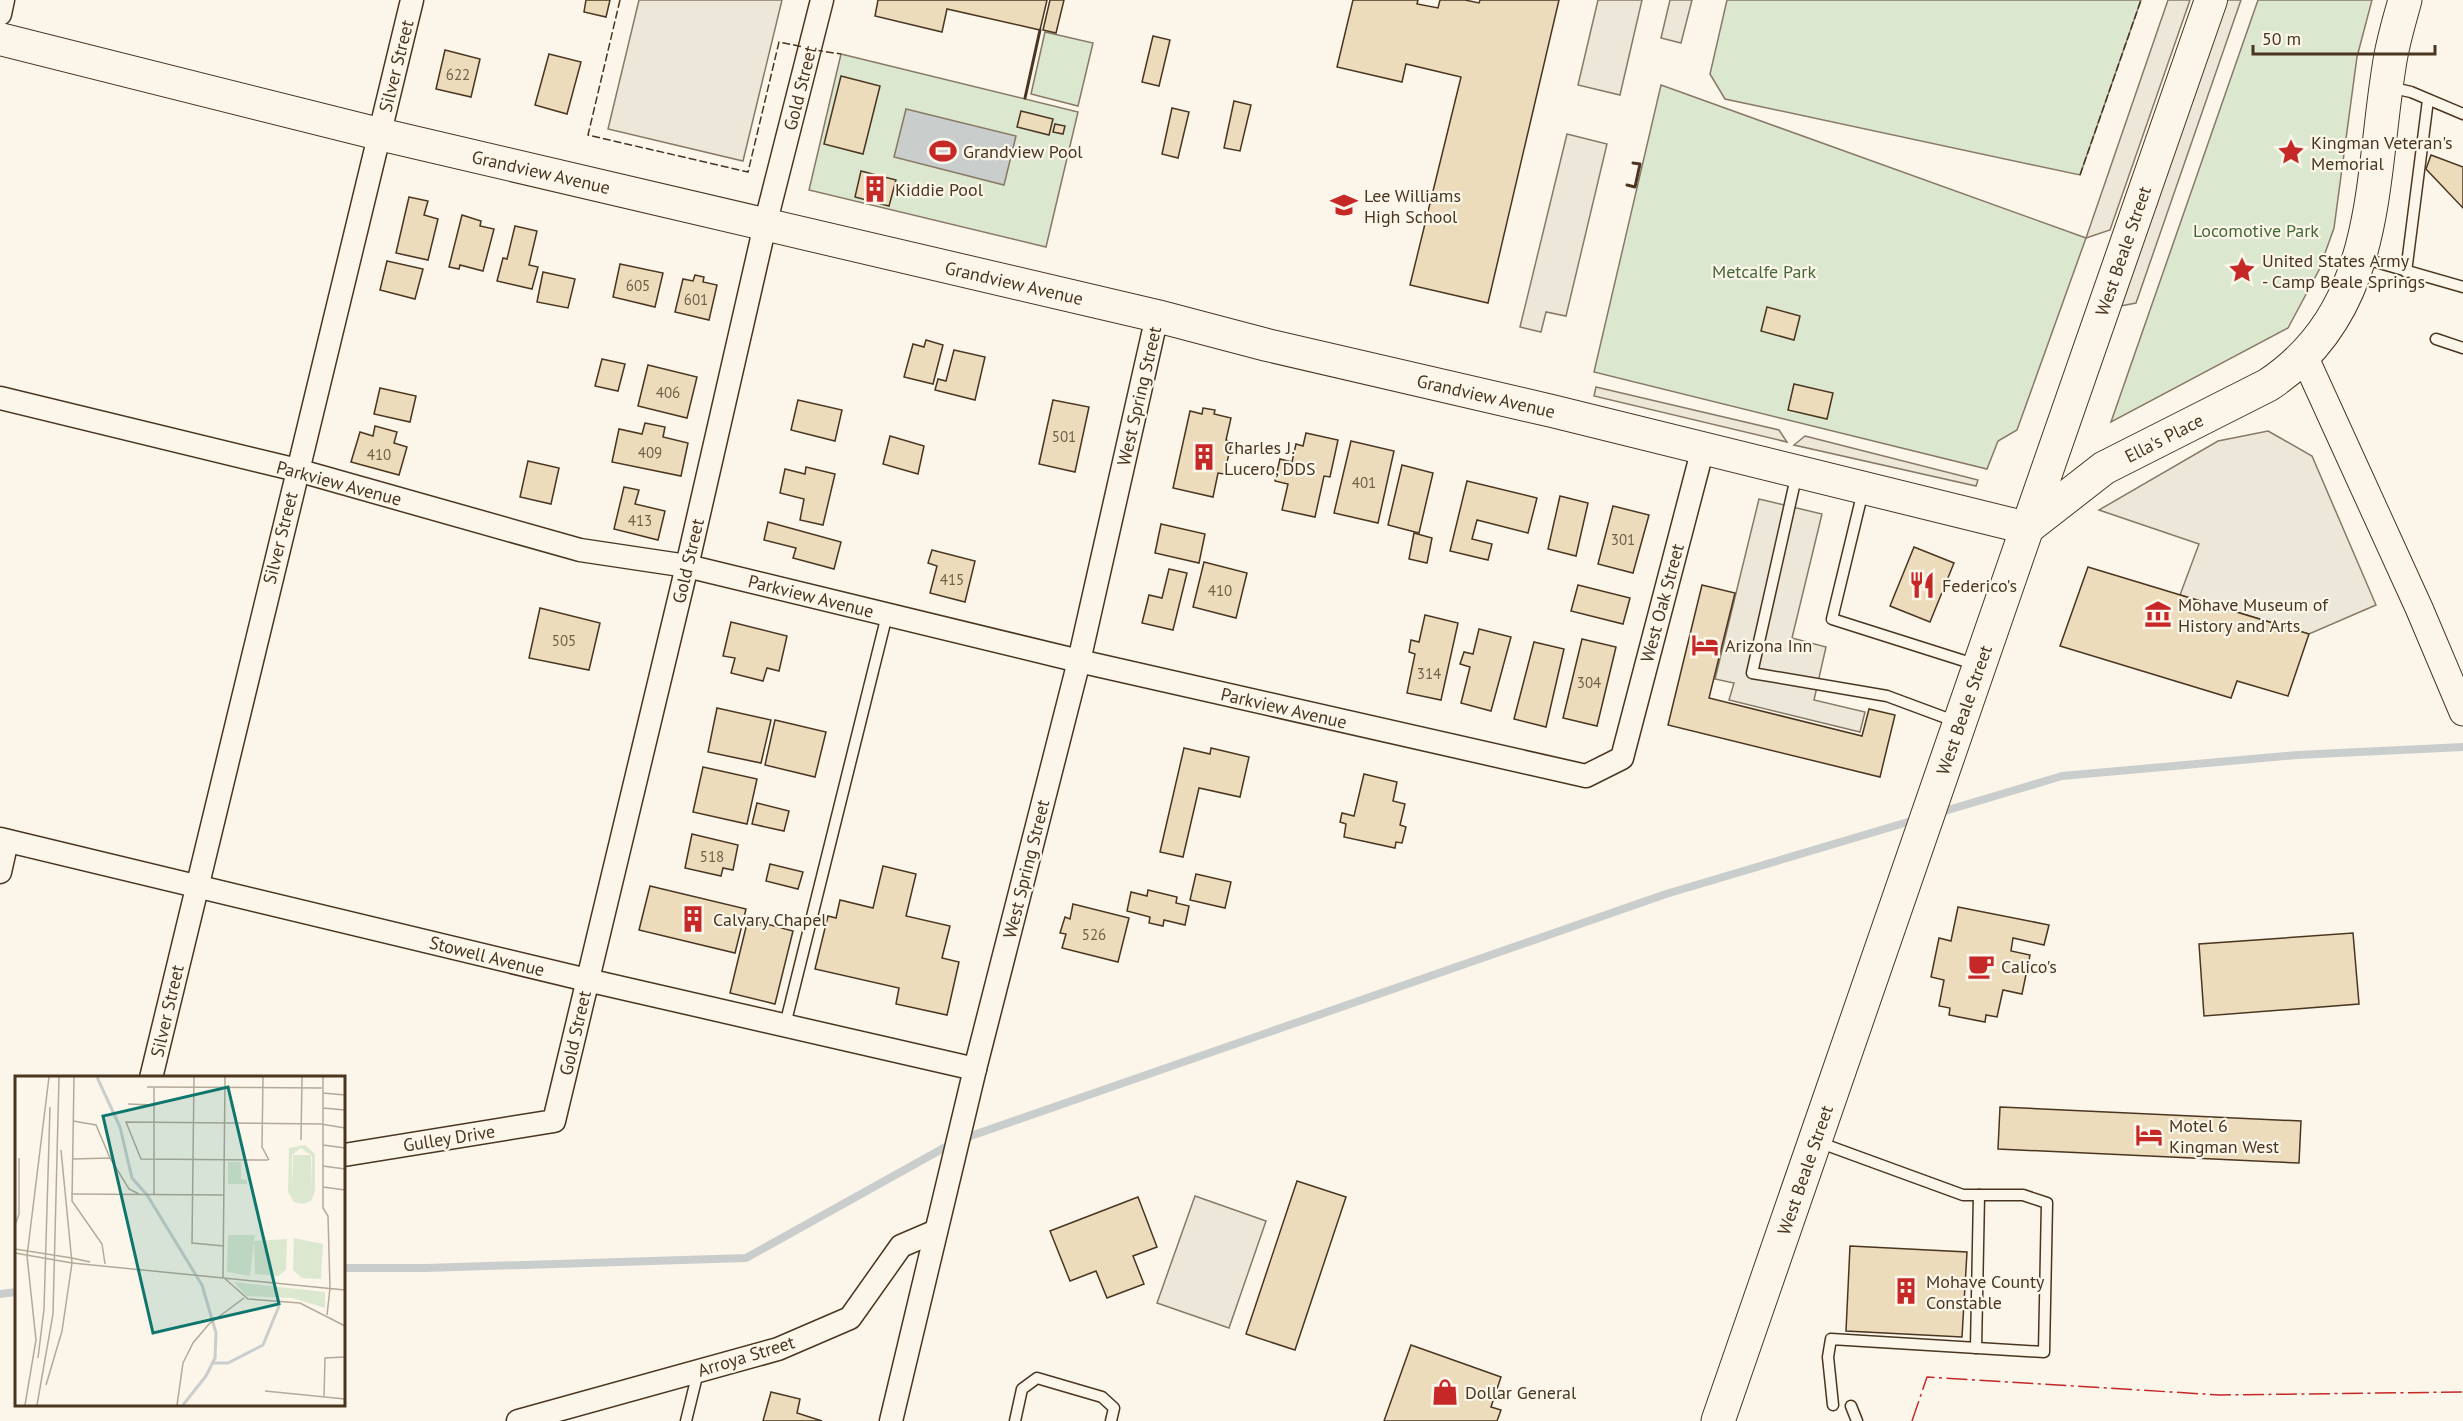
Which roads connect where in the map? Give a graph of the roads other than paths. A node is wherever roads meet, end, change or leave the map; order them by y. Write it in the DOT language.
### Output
graph roads {
  1 [pos="3,0"];
  2 [pos="412,0"];
  3 [pos="822,0"];
  4 [pos="2211,0"];
  5 [pos="2405,0"];
  6 [pos="0,14"];
  7 [pos="0,39"];
  8 [pos="2386,86"];
  9 [pos="2428,99"];
  10 [pos="2463,114"];
  11 [pos="379,134"];
  12 [pos="765,225"];
  13 [pos="2359,256"];
  14 [pos="2406,272"];
  15 [pos="2463,287"];
  16 [pos="1157,316"];
  17 [pos="2436,339"];
  18 [pos="2463,348"];
  19 [pos="2304,356"];
  20 [pos="0,398"];
  21 [pos="1703,448"];
  22 [pos="297,470"];
  23 [pos="1797,472"];
  24 [pos="1864,488"];
  25 [pos="2027,528"];
  26 [pos="687,566"];
  27 [pos="887,615"];
  28 [pos="1079,661"];
  29 [pos="1979,665"];
  30 [pos="2459,702"];
  31 [pos="1955,736"];
  32 [pos="1622,758"];
  33 [pos="4,840"];
  34 [pos="0,872"];
  35 [pos="196,886"];
  36 [pos="587,980"];
  37 [pos="785,1025"];
  38 [pos="975,1069"];
  39 [pos="151,1076"];
  40 [pos="554,1121"];
  41 [pos="1815,1140"];
  42 [pos="345,1155"];
  43 [pos="1979,1195"];
  44 [pos="936,1231"];
  45 [pos="1976,1348"];
  46 [pos="698,1371"];
  47 [pos="1833,1405"];
  48 [pos="1851,1406"];
  49 [pos="518,1421"];
  50 [pos="686,1421"];
  51 [pos="891,1421"];
  52 [pos="1015,1421"];
  53 [pos="1111,1421"];
  54 [pos="1718,1421"];
  55 [pos="1857,1421"];
  1 -- 6 [label="street"];
  2 -- 11 [label="street, Silver Street"];
  3 -- 12 [label="street, Gold Street"];
  4 -- 25 [label="main road, West Beale Street"];
  5 -- 8 [label="main road, Ella's Place"];
  7 -- 11 [label="main road, Grandview Avenue"];
  8 -- 9 [label="lane"];
  8 -- 13 [label="main road, Ella's Place"];
  9 -- 10 [label="lane"];
  9 -- 14 [label="lane"];
  11 -- 12 [label="main road, Grandview Avenue"];
  11 -- 22 [label="street, Silver Street"];
  12 -- 16 [label="main road, Grandview Avenue"];
  12 -- 26 [label="street, Gold Street"];
  13 -- 14 [label="lane"];
  13 -- 19 [label="main road, Ella's Place"];
  14 -- 15 [label="lane"];
  16 -- 21 [label="main road, Grandview Avenue"];
  16 -- 28 [label="street, West Spring Street"];
  17 -- 18 [label="lane"];
  19 -- 25 [label="main road, Ella's Place"];
  19 -- 30 [label="street"];
  20 -- 22 [label="street, Parkview Avenue"];
  21 -- 23 [label="main road, Grandview Avenue"];
  21 -- 32 [label="street, West Oak Street"];
  22 -- 26 [label="street, Parkview Avenue"];
  22 -- 35 [label="street, Silver Street"];
  23 -- 24 [label="main road, Grandview Avenue"];
  23 -- 31 [label="lane"];
  24 -- 25 [label="main road, Grandview Avenue"];
  24 -- 29 [label="lane"];
  25 -- 29 [label="main road, West Beale Street"];
  26 -- 27 [label="street, Parkview Avenue"];
  26 -- 36 [label="street, Gold Street"];
  27 -- 28 [label="street, Parkview Avenue"];
  27 -- 37 [label="lane"];
  28 -- 32 [label="street, Parkview Avenue"];
  28 -- 38 [label="street, West Spring Street"];
  29 -- 31 [label="main road, West Beale Street"];
  31 -- 41 [label="main road, West Beale Street"];
  33 -- 34 [label="street"];
  33 -- 35 [label="street, Stowell Avenue"];
  35 -- 36 [label="street, Stowell Avenue"];
  35 -- 39 [label="street, Silver Street"];
  36 -- 37 [label="street, Stowell Avenue"];
  36 -- 40 [label="street, Gold Street"];
  37 -- 38 [label="street, Stowell Avenue"];
  38 -- 44 [label="street, West Spring Street"];
  40 -- 42 [label="street, Gulley Drive"];
  41 -- 43 [label="lane"];
  41 -- 54 [label="main road, West Beale Street"];
  43 -- 45 [label="lane"];
  43 -- 45 [label="lane"];
  44 -- 46 [label="street, Arroya Street"];
  44 -- 51 [label="street, West Spring Street"];
  45 -- 47 [label="lane"];
  46 -- 49 [label="street, Arroya Street"];
  46 -- 50 [label="lane"];
  48 -- 55 [label="lane"];
  52 -- 53 [label="lane"];
}
